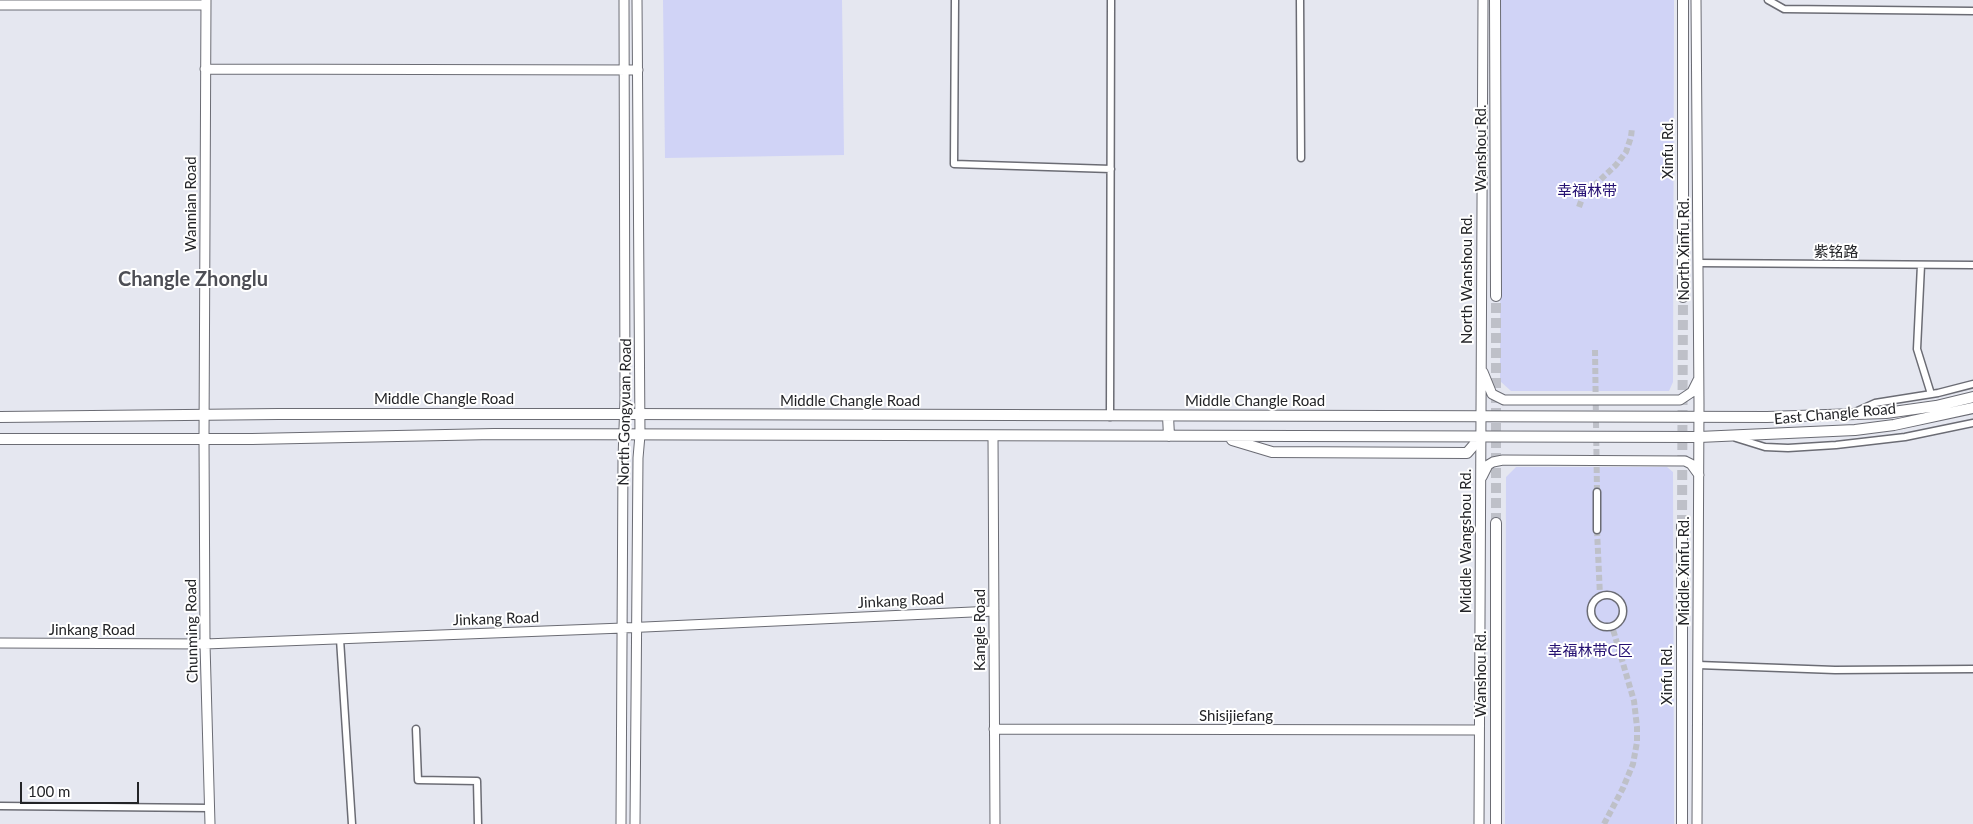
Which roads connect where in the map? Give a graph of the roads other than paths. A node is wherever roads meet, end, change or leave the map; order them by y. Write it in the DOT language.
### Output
graph roads {
  1 [pos="624,0"];
  2 [pos="637,0"];
  3 [pos="955,0"];
  4 [pos="1111,0"];
  5 [pos="1300,0"];
  6 [pos="1483,0"];
  7 [pos="1495,0"];
  8 [pos="1683,0"];
  9 [pos="1696,0"];
  10 [pos="1768,0"];
  11 [pos="206,3"];
  12 [pos="0,5"];
  13 [pos="1973,10"];
  14 [pos="205,69"];
  15 [pos="623,70"];
  16 [pos="638,70"];
  17 [pos="1301,158"];
  18 [pos="1110,169"];
  19 [pos="1698,263"];
  20 [pos="1921,265"];
  21 [pos="1973,265"];
  22 [pos="1496,296"];
  23 [pos="1683,297"];
  24 [pos="1480,359"];
  25 [pos="1699,376"];
  26 [pos="1973,384"];
  27 [pos="1932,394"];
  28 [pos="1973,397"];
  29 [pos="1973,408"];
  30 [pos="625,414"];
  31 [pos="1851,414"];
  32 [pos="640,415"];
  33 [pos="204,416"];
  34 [pos="1168,416"];
  35 [pos="0,417"];
  36 [pos="1110,417"];
  37 [pos="1480,417"];
  38 [pos="1699,417"];
  39 [pos="1973,423"];
  40 [pos="624,435"];
  41 [pos="640,435"];
  42 [pos="993,436"];
  43 [pos="1169,436"];
  44 [pos="1222,436"];
  45 [pos="1730,436"];
  46 [pos="1699,437"];
  47 [pos="204,438"];
  48 [pos="1480,438"];
  49 [pos="0,439"];
  50 [pos="1699,475"];
  51 [pos="1480,482"];
  52 [pos="1597,492"];
  53 [pos="1496,523"];
  54 [pos="1682,525"];
  55 [pos="1597,530"];
  56 [pos="994,610"];
  57 [pos="1618,622"];
  58 [pos="636,627"];
  59 [pos="623,628"];
  60 [pos="340,639"];
  61 [pos="0,643"];
  62 [pos="206,644"];
  63 [pos="1698,665"];
  64 [pos="1973,669"];
  65 [pos="994,728"];
  66 [pos="416,729"];
  67 [pos="1479,730"];
  68 [pos="0,806"];
  69 [pos="210,808"];
  70 [pos="210,824"];
  71 [pos="352,824"];
  72 [pos="478,824"];
  73 [pos="621,824"];
  74 [pos="635,824"];
  75 [pos="995,824"];
  76 [pos="1479,824"];
  77 [pos="1496,824"];
  78 [pos="1682,824"];
  79 [pos="1697,824"];
  1 -- 15 [label="main road, North Gongyuan Road"];
  2 -- 16 [label="main road, North Gongyuan Road"];
  3 -- 18 [label="street"];
  4 -- 18 [label="street"];
  5 -- 17 [label="street"];
  6 -- 24 [label="main road, North Wanshou Rd."];
  7 -- 22 [label="main road, Wanshou Rd."];
  8 -- 23 [label="main road, Xinfu Rd."];
  9 -- 19 [label="main road, North Xinfu Rd."];
  10 -- 13 [label="street"];
  11 -- 12 [label="main road"];
  11 -- 14 [label="main road, Wannian Road"];
  14 -- 15 [label="main road"];
  14 -- 33 [label="main road, Wannian Road"];
  15 -- 16 [label="main road"];
  15 -- 30 [label="main road, North Gongyuan Road"];
  16 -- 32 [label="main road, North Gongyuan Road"];
  18 -- 36 [label="street"];
  19 -- 20 [label="street, 紫铭路"];
  19 -- 25 [label="main road, North Xinfu Rd."];
  20 -- 21 [label="street, 紫铭路"];
  20 -- 27 [label="street"];
  24 -- 25 [label="main road"];
  24 -- 37 [label="main road, North Wanshou Rd."];
  25 -- 38 [label="main road, North Xinfu Rd."];
  26 -- 27 [label="street"];
  27 -- 31 [label="street"];
  28 -- 31 [label="main road, East Changle Road"];
  29 -- 45 [label="main road, East Changle Road"];
  30 -- 32 [label="main road, Middle Changle Road"];
  30 -- 33 [label="main road, Middle Changle Road"];
  30 -- 40 [label="main road, North Gongyuan Road"];
  31 -- 38 [label="main road, East Changle Road"];
  32 -- 36 [label="main road, Middle Changle Road"];
  32 -- 41 [label="main road, North Gongyuan Road"];
  33 -- 35 [label="main road, Middle Changle Road"];
  33 -- 47 [label="main road, Wannian Road"];
  34 -- 36 [label="main road, Middle Changle Road"];
  34 -- 37 [label="main road, Middle Changle Road"];
  34 -- 43 [label="main road"];
  37 -- 38 [label="main road, Middle Changle Road"];
  37 -- 48 [label="main road, North Wanshou Rd."];
  38 -- 46 [label="main road, North Xinfu Rd."];
  39 -- 45 [label="street"];
  40 -- 41 [label="main road"];
  40 -- 47 [label="main road"];
  40 -- 59 [label="main road, North Gongyuan Road"];
  41 -- 42 [label="main road"];
  41 -- 58 [label="main road, North Gongyuan Road"];
  42 -- 43 [label="main road"];
  42 -- 56 [label="main road, Kangle Road"];
  43 -- 44 [label="main road"];
  44 -- 48 [label="main road"];
  44 -- 48 [label="main road"];
  45 -- 46 [label="main road, East Changle Road"];
  46 -- 48 [label="main road"];
  46 -- 50 [label="main road, Middle Xinfu Rd."];
  47 -- 49 [label="main road"];
  47 -- 62 [label="main road, Chunming Road"];
  48 -- 51 [label="main road, Middle Wangshou Rd."];
  50 -- 51 [label="main road"];
  50 -- 63 [label="main road, Middle Xinfu Rd."];
  51 -- 67 [label="main road, Middle Wangshou Rd."];
  52 -- 55 [label="street"];
  53 -- 77 [label="main road, Wanshou Rd."];
  54 -- 78 [label="main road, Xinfu Rd."];
  56 -- 58 [label="main road, Jinkang Road"];
  56 -- 65 [label="main road, Kangle Road"];
  57 -- 57 [label="street"];
  58 -- 59 [label="main road, Jinkang Road"];
  58 -- 74 [label="main road, North Gongyuan Road"];
  59 -- 60 [label="main road, Jinkang Road"];
  59 -- 73 [label="main road, North Gongyuan Road"];
  60 -- 62 [label="main road, Jinkang Road"];
  60 -- 71 [label="street"];
  61 -- 62 [label="main road, Jinkang Road"];
  62 -- 69 [label="main road, Chunming Road"];
  63 -- 64 [label="street"];
  63 -- 79 [label="main road, Middle Xinfu Rd."];
  65 -- 67 [label="main road, Shisijiefang"];
  65 -- 75 [label="main road, Kangle Road"];
  66 -- 72 [label="street"];
  67 -- 76 [label="main road, Middle Wangshou Rd."];
  68 -- 69 [label="street"];
  69 -- 70 [label="main road, Chunming Road"];
}
